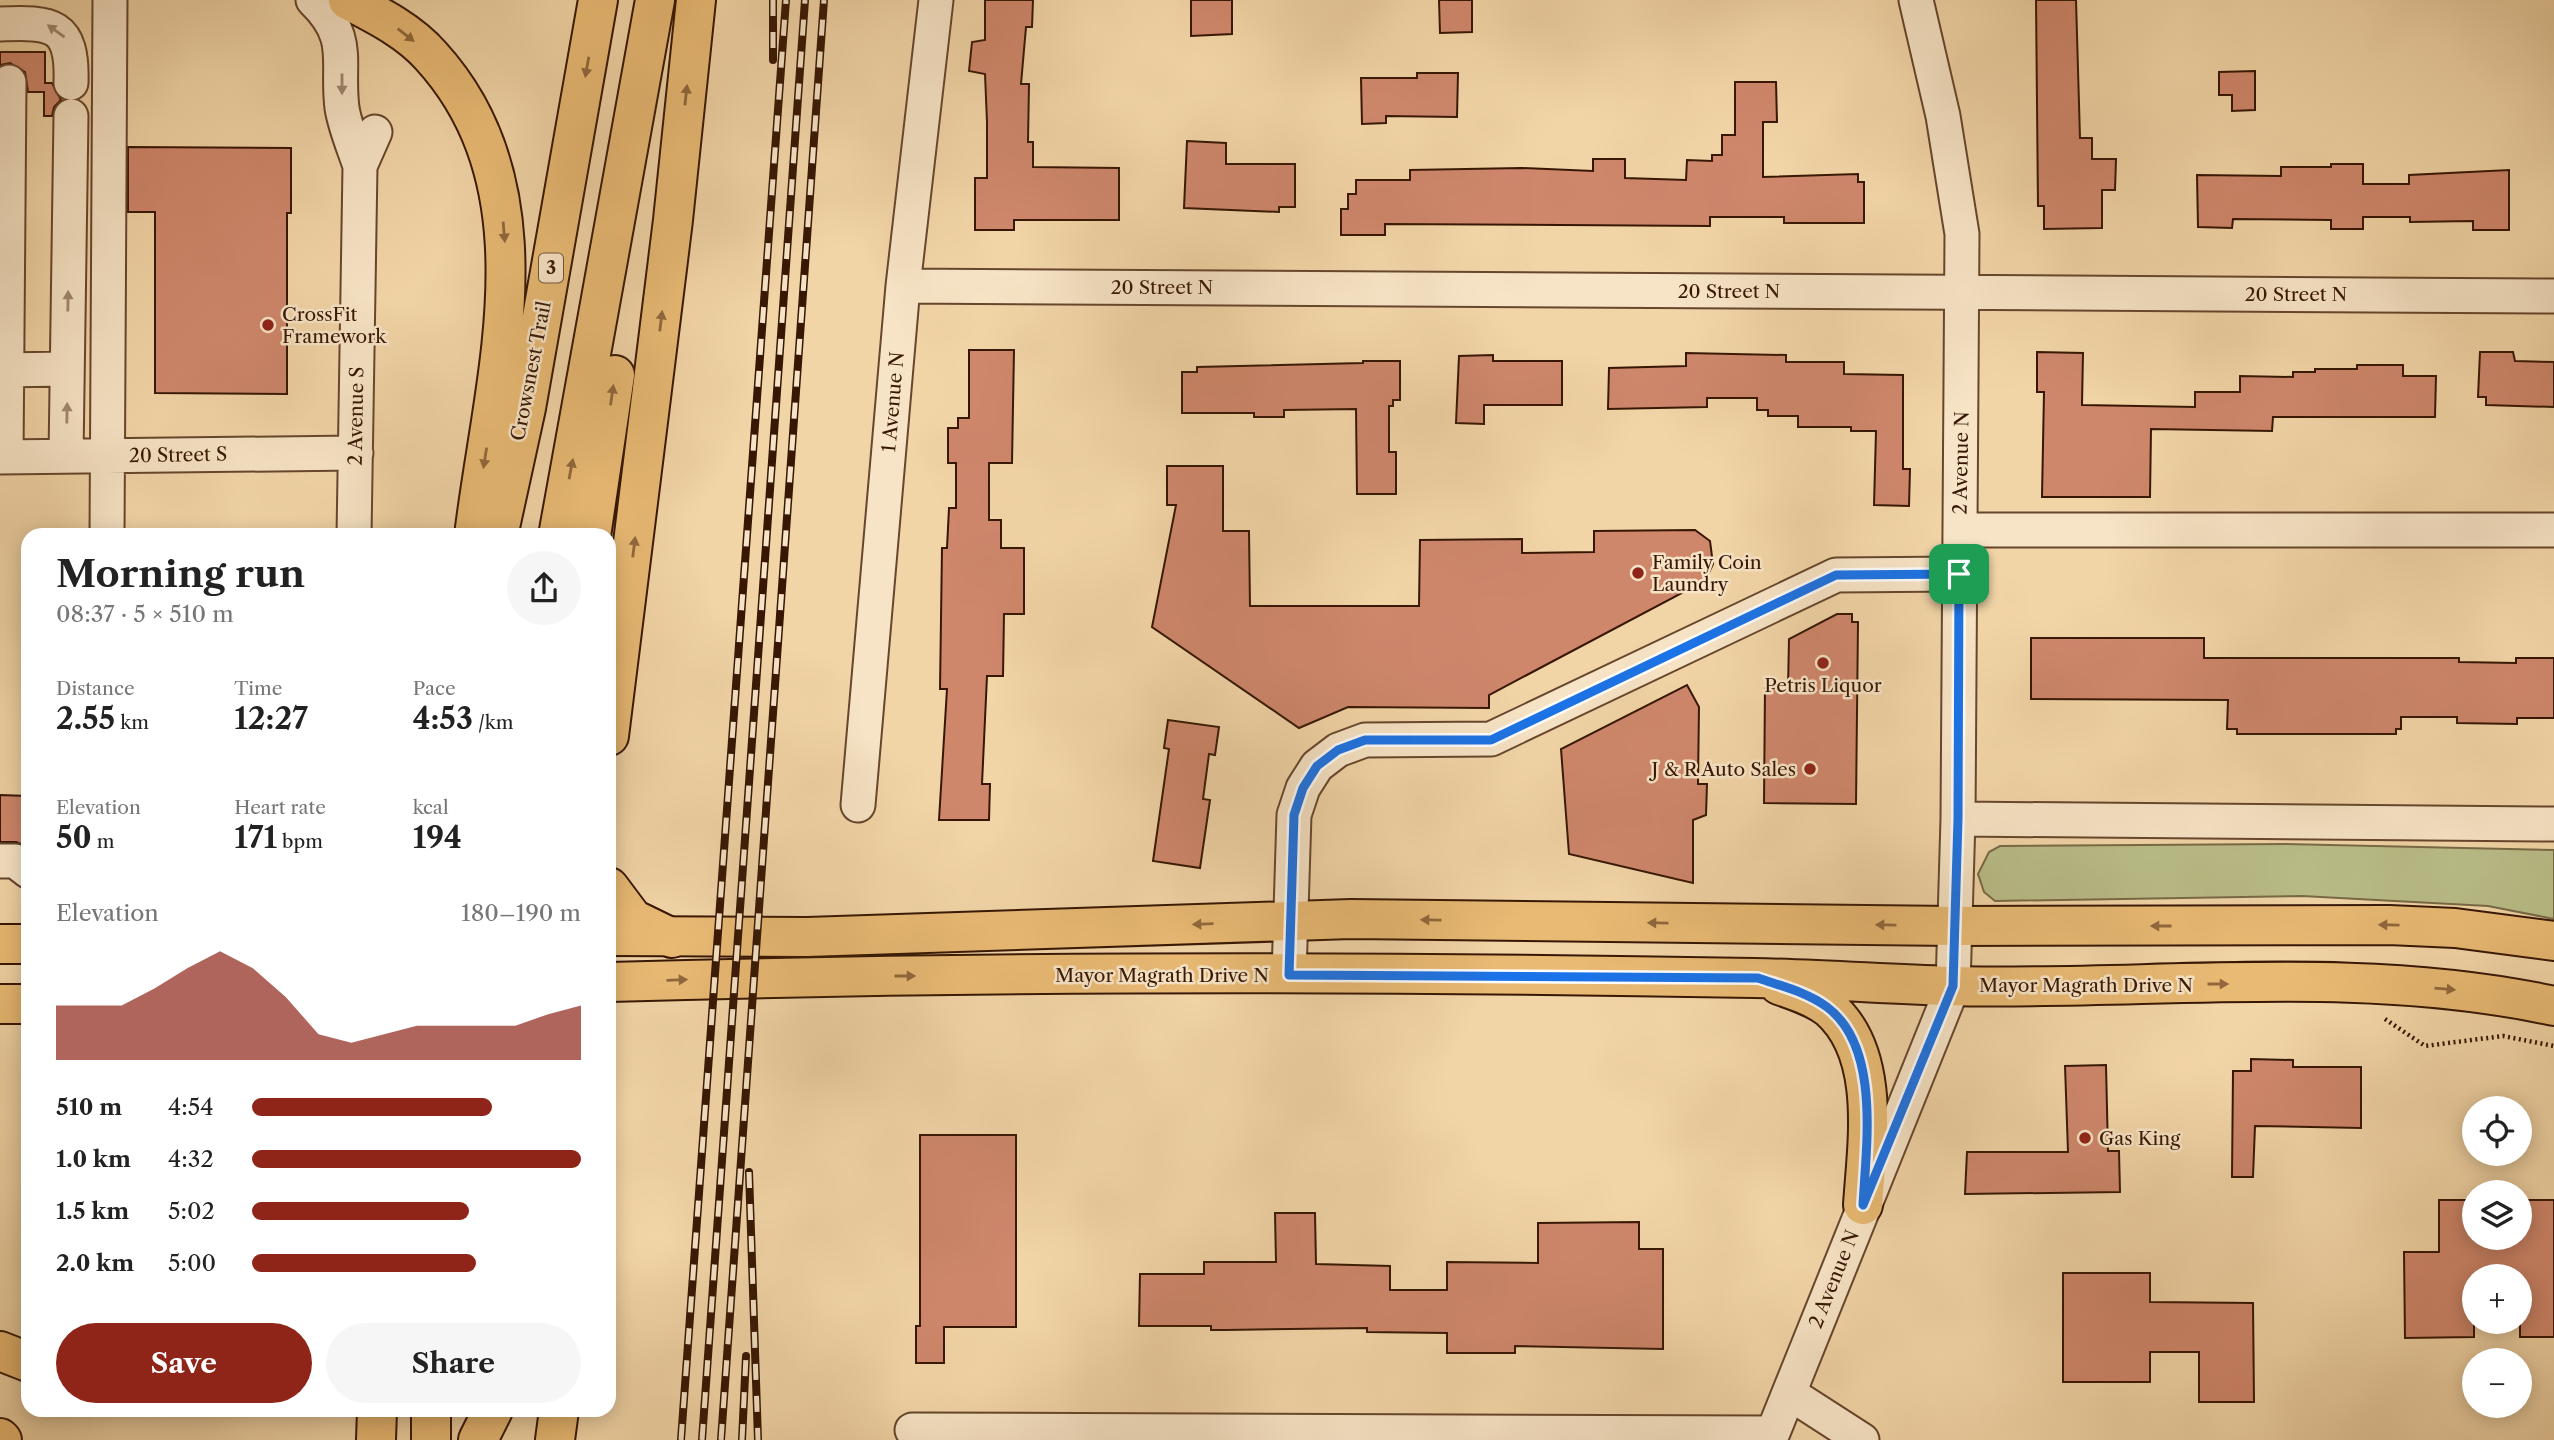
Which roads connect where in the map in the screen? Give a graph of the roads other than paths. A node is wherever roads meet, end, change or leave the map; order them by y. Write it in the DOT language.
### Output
graph roads {
  1 [pos="110,0"];
  2 [pos="313,0"];
  3 [pos="348,0"];
  4 [pos="598,0"];
  5 [pos="657,0"];
  6 [pos="696,0"];
  7 [pos="936,0"];
  8 [pos="1916,0"];
  9 [pos="0,24"];
  10 [pos="9,82"];
  11 [pos="71,83"];
  12 [pos="71,116"];
  13 [pos="375,132"];
  14 [pos="360,166"];
  15 [pos="904,286"];
  16 [pos="1964,292"];
  17 [pos="2554,296"];
  18 [pos="67,369"];
  19 [pos="4,370"];
  20 [pos="356,453"];
  21 [pos="66,456"];
  22 [pos="108,456"];
  23 [pos="3,457"];
  24 [pos="107,528"];
  25 [pos="354,528"];
  26 [pos="475,528"];
  27 [pos="500,528"];
  28 [pos="559,528"];
  29 [pos="592,528"];
  30 [pos="1960,530"];
  31 [pos="2554,530"];
  32 [pos="1959,574"];
  33 [pos="616,680"];
  34 [pos="858,805"];
  35 [pos="1958,819"];
  36 [pos="2554,824"];
  37 [pos="616,896"];
  38 [pos="1290,921"];
  39 [pos="1954,926"];
  40 [pos="616,936"];
  41 [pos="672,938"];
  42 [pos="2554,941"];
  43 [pos="0,944"];
  44 [pos="21,944"];
  45 [pos="1289,975"];
  46 [pos="1758,978"];
  47 [pos="616,982"];
  48 [pos="1953,986"];
  49 [pos="0,1004"];
  50 [pos="21,1004"];
  51 [pos="2554,1006"];
  52 [pos="1863,1205"];
  53 [pos="0,1351"];
  54 [pos="21,1359"];
  55 [pos="1788,1393"];
  56 [pos="431,1417"];
  57 [pos="490,1417"];
  58 [pos="558,1417"];
  59 [pos="912,1430"];
  60 [pos="1771,1436"];
  61 [pos="430,1440"];
  62 [pos="478,1440"];
  63 [pos="555,1440"];
  64 [pos="1862,1440"];
  1 -- 22 [label="street"];
  2 -- 14 [label="street, one-way"];
  3 -- 26 [label="main road, one-way"];
  4 -- 27 [label="main road, Crowsnest Trail / 3, one-way"];
  28 -- 5 [label="main road, one-way"];
  29 -- 5 [label="main road, one-way"];
  33 -- 6 [label="main road, one-way"];
  7 -- 15 [label="street, 1 Avenue N"];
  8 -- 16 [label="street, 2 Avenue N"];
  11 -- 9 [label="street, one-way"];
  10 -- 19 [label="street"];
  18 -- 12 [label="street, one-way"];
  13 -- 14 [label="street, 2 Avenue S"];
  14 -- 20 [label="street, 2 Avenue S"];
  15 -- 16 [label="street, 20 Street N"];
  15 -- 34 [label="street, 1 Avenue N"];
  16 -- 17 [label="street, 20 Street N"];
  16 -- 30 [label="street, 2 Avenue N"];
  18 -- 19 [label="street"];
  21 -- 18 [label="street, one-way"];
  19 -- 23 [label="street"];
  20 -- 22 [label="street, 20 Street S"];
  20 -- 25 [label="street, 2 Avenue S"];
  21 -- 22 [label="street, 20 Street S"];
  21 -- 23 [label="street, 20 Street S"];
  22 -- 24 [label="street"];
  30 -- 31 [label="street"];
  30 -- 32 [label="street, 2 Avenue N"];
  32 -- 35 [label="street, 2 Avenue N"];
  32 -- 38 [label="street"];
  35 -- 36 [label="street"];
  35 -- 39 [label="street, 2 Avenue N"];
  37 -- 41 [label="main road"];
  39 -- 38 [label="main road, one-way"];
  38 -- 41 [label="main road, one-way"];
  38 -- 45 [label="street"];
  42 -- 39 [label="main road, one-way"];
  39 -- 48 [label="street, 2 Avenue N"];
  40 -- 41 [label="main road"];
  43 -- 44 [label="main road"];
  45 -- 46 [label="main road, Mayor Magrath Drive N"];
  47 -- 45 [label="main road, Mayor Magrath Drive N, one-way"];
  46 -- 48 [label="main road, Mayor Magrath Drive N"];
  46 -- 52 [label="main road"];
  48 -- 51 [label="main road, Mayor Magrath Drive N, one-way"];
  48 -- 52 [label="street, 2 Avenue N"];
  49 -- 50 [label="main road"];
  52 -- 55 [label="street, 2 Avenue N"];
  53 -- 54 [label="main road"];
  55 -- 60 [label="street, 2 Avenue N"];
  55 -- 64 [label="street"];
  56 -- 61 [label="main road"];
  57 -- 62 [label="main road"];
  58 -- 63 [label="main road"];
  59 -- 60 [label="street"];
}
